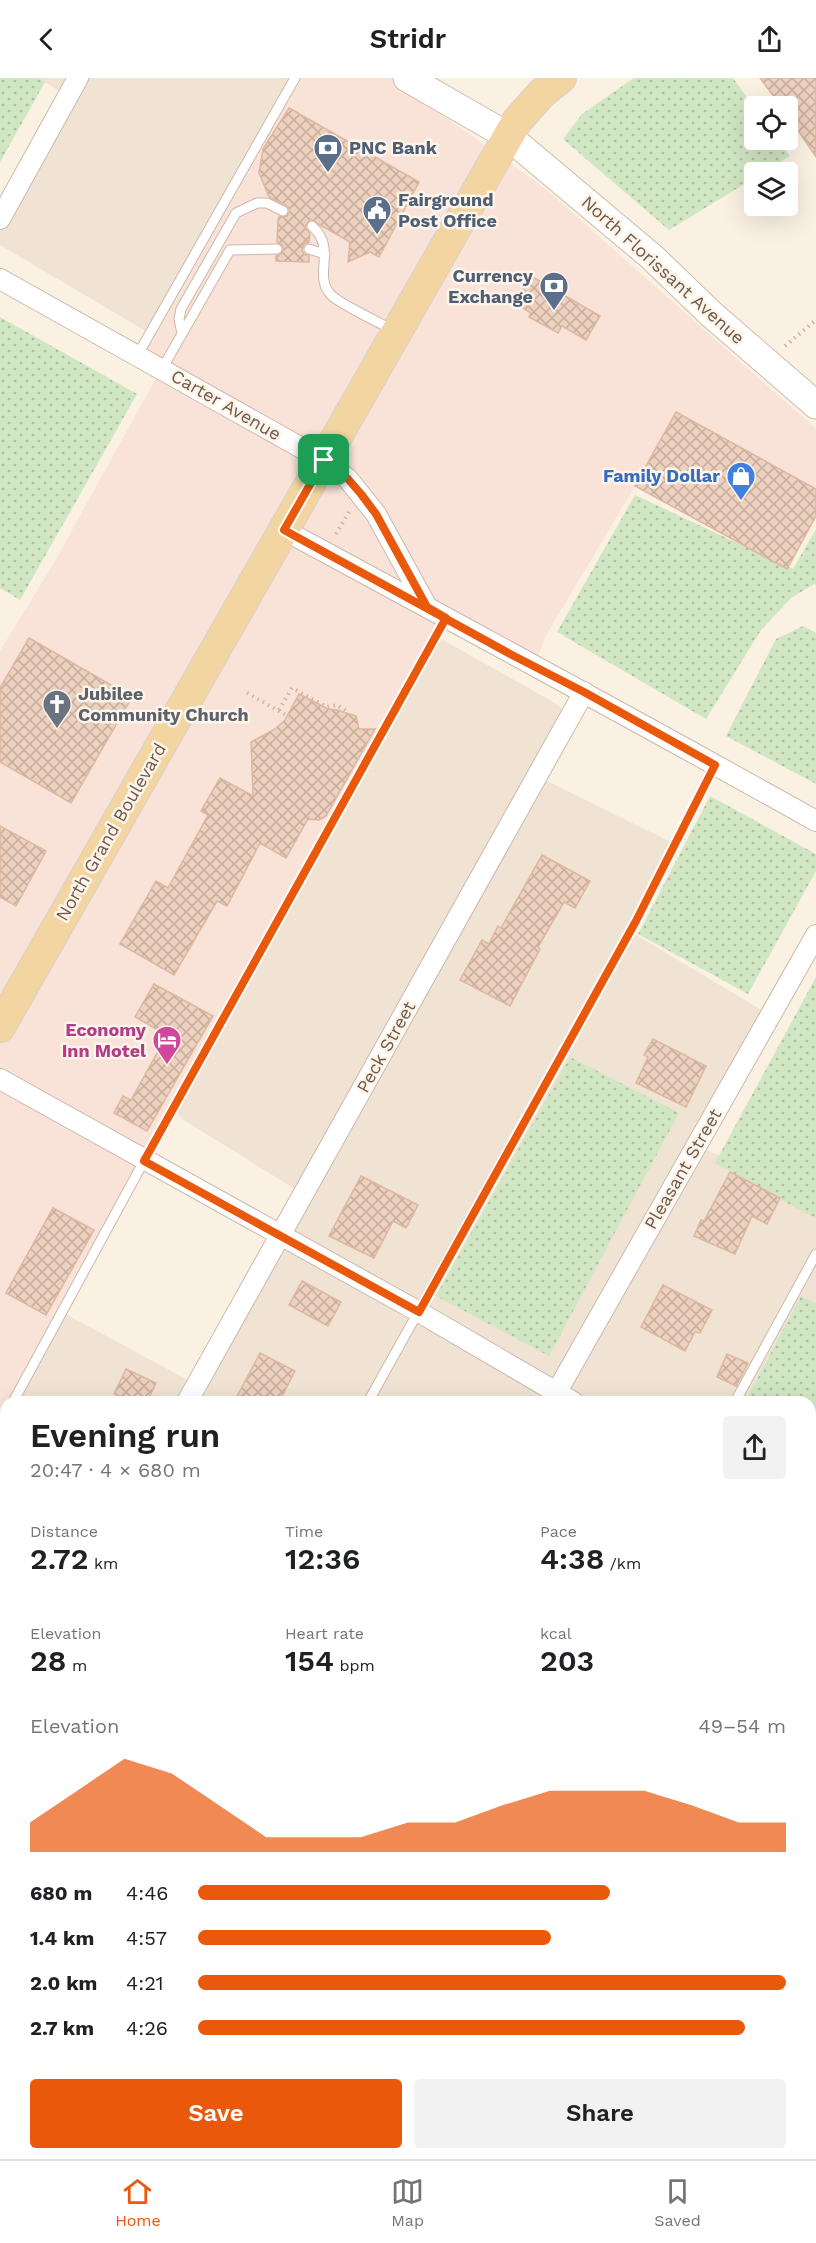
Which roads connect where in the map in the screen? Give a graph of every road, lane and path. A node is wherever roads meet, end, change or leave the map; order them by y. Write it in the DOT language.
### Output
graph roads {
  1 [pos="78,78"];
  2 [pos="295,78"];
  3 [pos="407,78"];
  4 [pos="561,78"];
  5 [pos="508,136"];
  6 [pos="283,211"];
  7 [pos="0,219"];
  8 [pos="312,226"];
  9 [pos="277,249"];
  10 [pos="309,249"];
  11 [pos="325,254"];
  12 [pos="0,279"];
  13 [pos="816,320"];
  14 [pos="396,332"];
  15 [pos="182,333"];
  16 [pos="784,347"];
  17 [pos="137,356"];
  18 [pos="162,369"];
  19 [pos="816,405"];
  20 [pos="324,460"];
  21 [pos="350,512"];
  22 [pos="284,530"];
  23 [pos="333,538"];
  24 [pos="427,607"];
  25 [pos="446,618"];
  26 [pos="584,692"];
  27 [pos="247,693"];
  28 [pos="279,710"];
  29 [pos="348,712"];
  30 [pos="286,715"];
  31 [pos="715,765"];
  32 [pos="816,821"];
  33 [pos="816,935"];
  34 [pos="0,1027"];
  35 [pos="0,1079"];
  36 [pos="144,1161"];
  37 [pos="281,1235"];
  38 [pos="816,1254"];
  39 [pos="419,1312"];
  40 [pos="16,1396"];
  41 [pos="191,1396"];
  42 [pos="371,1396"];
  43 [pos="555,1396"];
  44 [pos="562,1396"];
  45 [pos="738,1396"];
  1 -- 7 [label="street"];
  2 -- 17 [label="lane"];
  3 -- 5 [label="main road, North Florissant Avenue"];
  4 -- 5 [label="main road, North Grand Boulevard"];
  5 -- 14 [label="main road, North Grand Boulevard"];
  5 -- 19 [label="main road, North Florissant Avenue"];
  6 -- 15 [label="lane"];
  8 -- 11 [label="lane"];
  9 -- 15 [label="lane"];
  10 -- 11 [label="lane"];
  11 -- 14 [label="lane"];
  12 -- 17 [label="street, Carter Avenue"];
  13 -- 16 [label="path"];
  14 -- 20 [label="main road, North Grand Boulevard"];
  15 -- 18 [label="lane"];
  17 -- 18 [label="street, Carter Avenue"];
  18 -- 20 [label="street, Carter Avenue"];
  20 -- 22 [label="main road, North Grand Boulevard"];
  20 -- 24 [label="street, Carter Avenue"];
  21 -- 23 [label="path"];
  22 -- 24 [label="street"];
  22 -- 34 [label="main road, North Grand Boulevard"];
  24 -- 25 [label="street"];
  25 -- 26 [label="street"];
  25 -- 36 [label="lane"];
  26 -- 31 [label="street"];
  26 -- 37 [label="street, Peck Street"];
  27 -- 28 [label="path"];
  28 -- 29 [label="path"];
  28 -- 30 [label="path"];
  31 -- 32 [label="street"];
  31 -- 39 [label="lane"];
  33 -- 44 [label="street, Pleasant Street"];
  35 -- 36 [label="street"];
  36 -- 37 [label="street"];
  36 -- 40 [label="lane"];
  37 -- 39 [label="street"];
  37 -- 41 [label="street, Peck Street"];
  38 -- 45 [label="lane"];
  39 -- 42 [label="lane"];
  39 -- 43 [label="street"];
}
